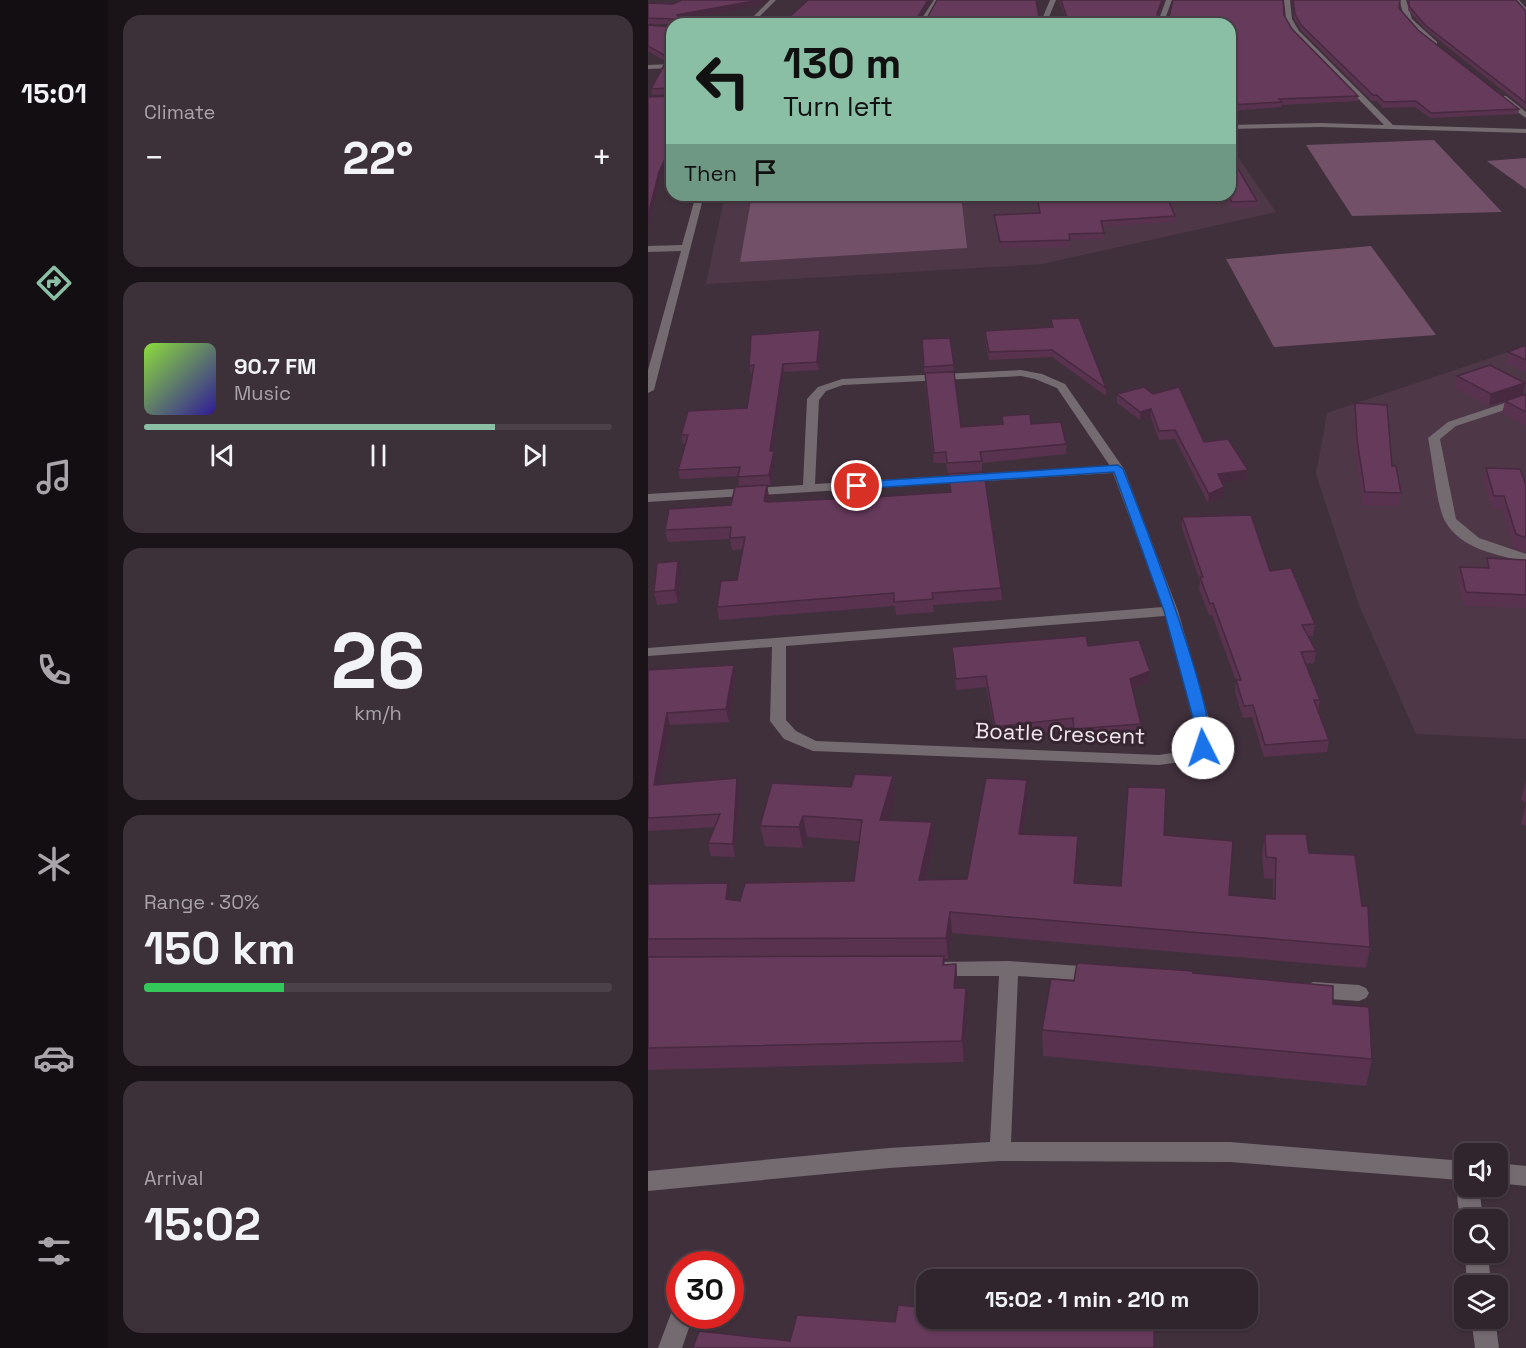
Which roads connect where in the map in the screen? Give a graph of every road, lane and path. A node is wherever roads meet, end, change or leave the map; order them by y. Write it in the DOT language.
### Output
graph roads {
  1 [pos="773,0"];
  2 [pos="937,0"];
  3 [pos="1053,0"];
  4 [pos="1169,0"];
  5 [pos="1287,0"];
  6 [pos="1403,0"];
  7 [pos="1516,0"];
  8 [pos="1526,12"];
  9 [pos="755,18"];
  10 [pos="925,18"];
  11 [pos="1046,18"];
  12 [pos="1162,18"];
  13 [pos="1438,46"];
  14 [pos="648,66"];
  15 [pos="666,66"];
  16 [pos="1500,95"];
  17 [pos="1526,116"];
  18 [pos="1236,127"];
  19 [pos="1391,127"];
  20 [pos="1526,131"];
  21 [pos="697,201"];
  22 [pos="684,248"];
  23 [pos="648,249"];
  24 [pos="648,390"];
  25 [pos="1526,399"];
  26 [pos="1118,469"];
  27 [pos="810,489"];
  28 [pos="648,498"];
  29 [pos="1526,558"];
  30 [pos="1170,611"];
  31 [pos="778,643"];
  32 [pos="648,652"];
  33 [pos="1009,968"];
  34 [pos="916,969"];
  35 [pos="1114,976"];
  36 [pos="1289,988"];
  37 [pos="1359,993"];
  38 [pos="1000,1151"];
  39 [pos="1454,1170"];
  40 [pos="1508,1174"];
  41 [pos="1526,1176"];
  42 [pos="648,1180"];
  43 [pos="677,1329"];
  44 [pos="1484,1329"];
  45 [pos="670,1348"];
  46 [pos="1487,1348"];
  1 -- 9 [label="street"];
  2 -- 10 [label="street"];
  3 -- 11 [label="street"];
  4 -- 12 [label="street"];
  5 -- 19 [label="street"];
  6 -- 13 [label="street"];
  7 -- 8 [label="street"];
  14 -- 15 [label="street"];
  16 -- 17 [label="street"];
  18 -- 19 [label="street"];
  19 -- 20 [label="street"];
  21 -- 22 [label="street"];
  22 -- 23 [label="street"];
  22 -- 24 [label="street"];
  25 -- 29 [label="street"];
  26 -- 27 [label="street"];
  26 -- 27 [label="street, Boatle Crescent"];
  26 -- 30 [label="street, Boatle Crescent"];
  27 -- 28 [label="street"];
  30 -- 31 [label="street"];
  30 -- 31 [label="street, Boatle Crescent"];
  31 -- 32 [label="street"];
  33 -- 34 [label="street"];
  33 -- 35 [label="street"];
  33 -- 38 [label="street"];
  36 -- 37 [label="street"];
  38 -- 39 [label="street"];
  38 -- 42 [label="street"];
  40 -- 41 [label="street"];
  43 -- 45 [label="street"];
  44 -- 46 [label="street"];
}
